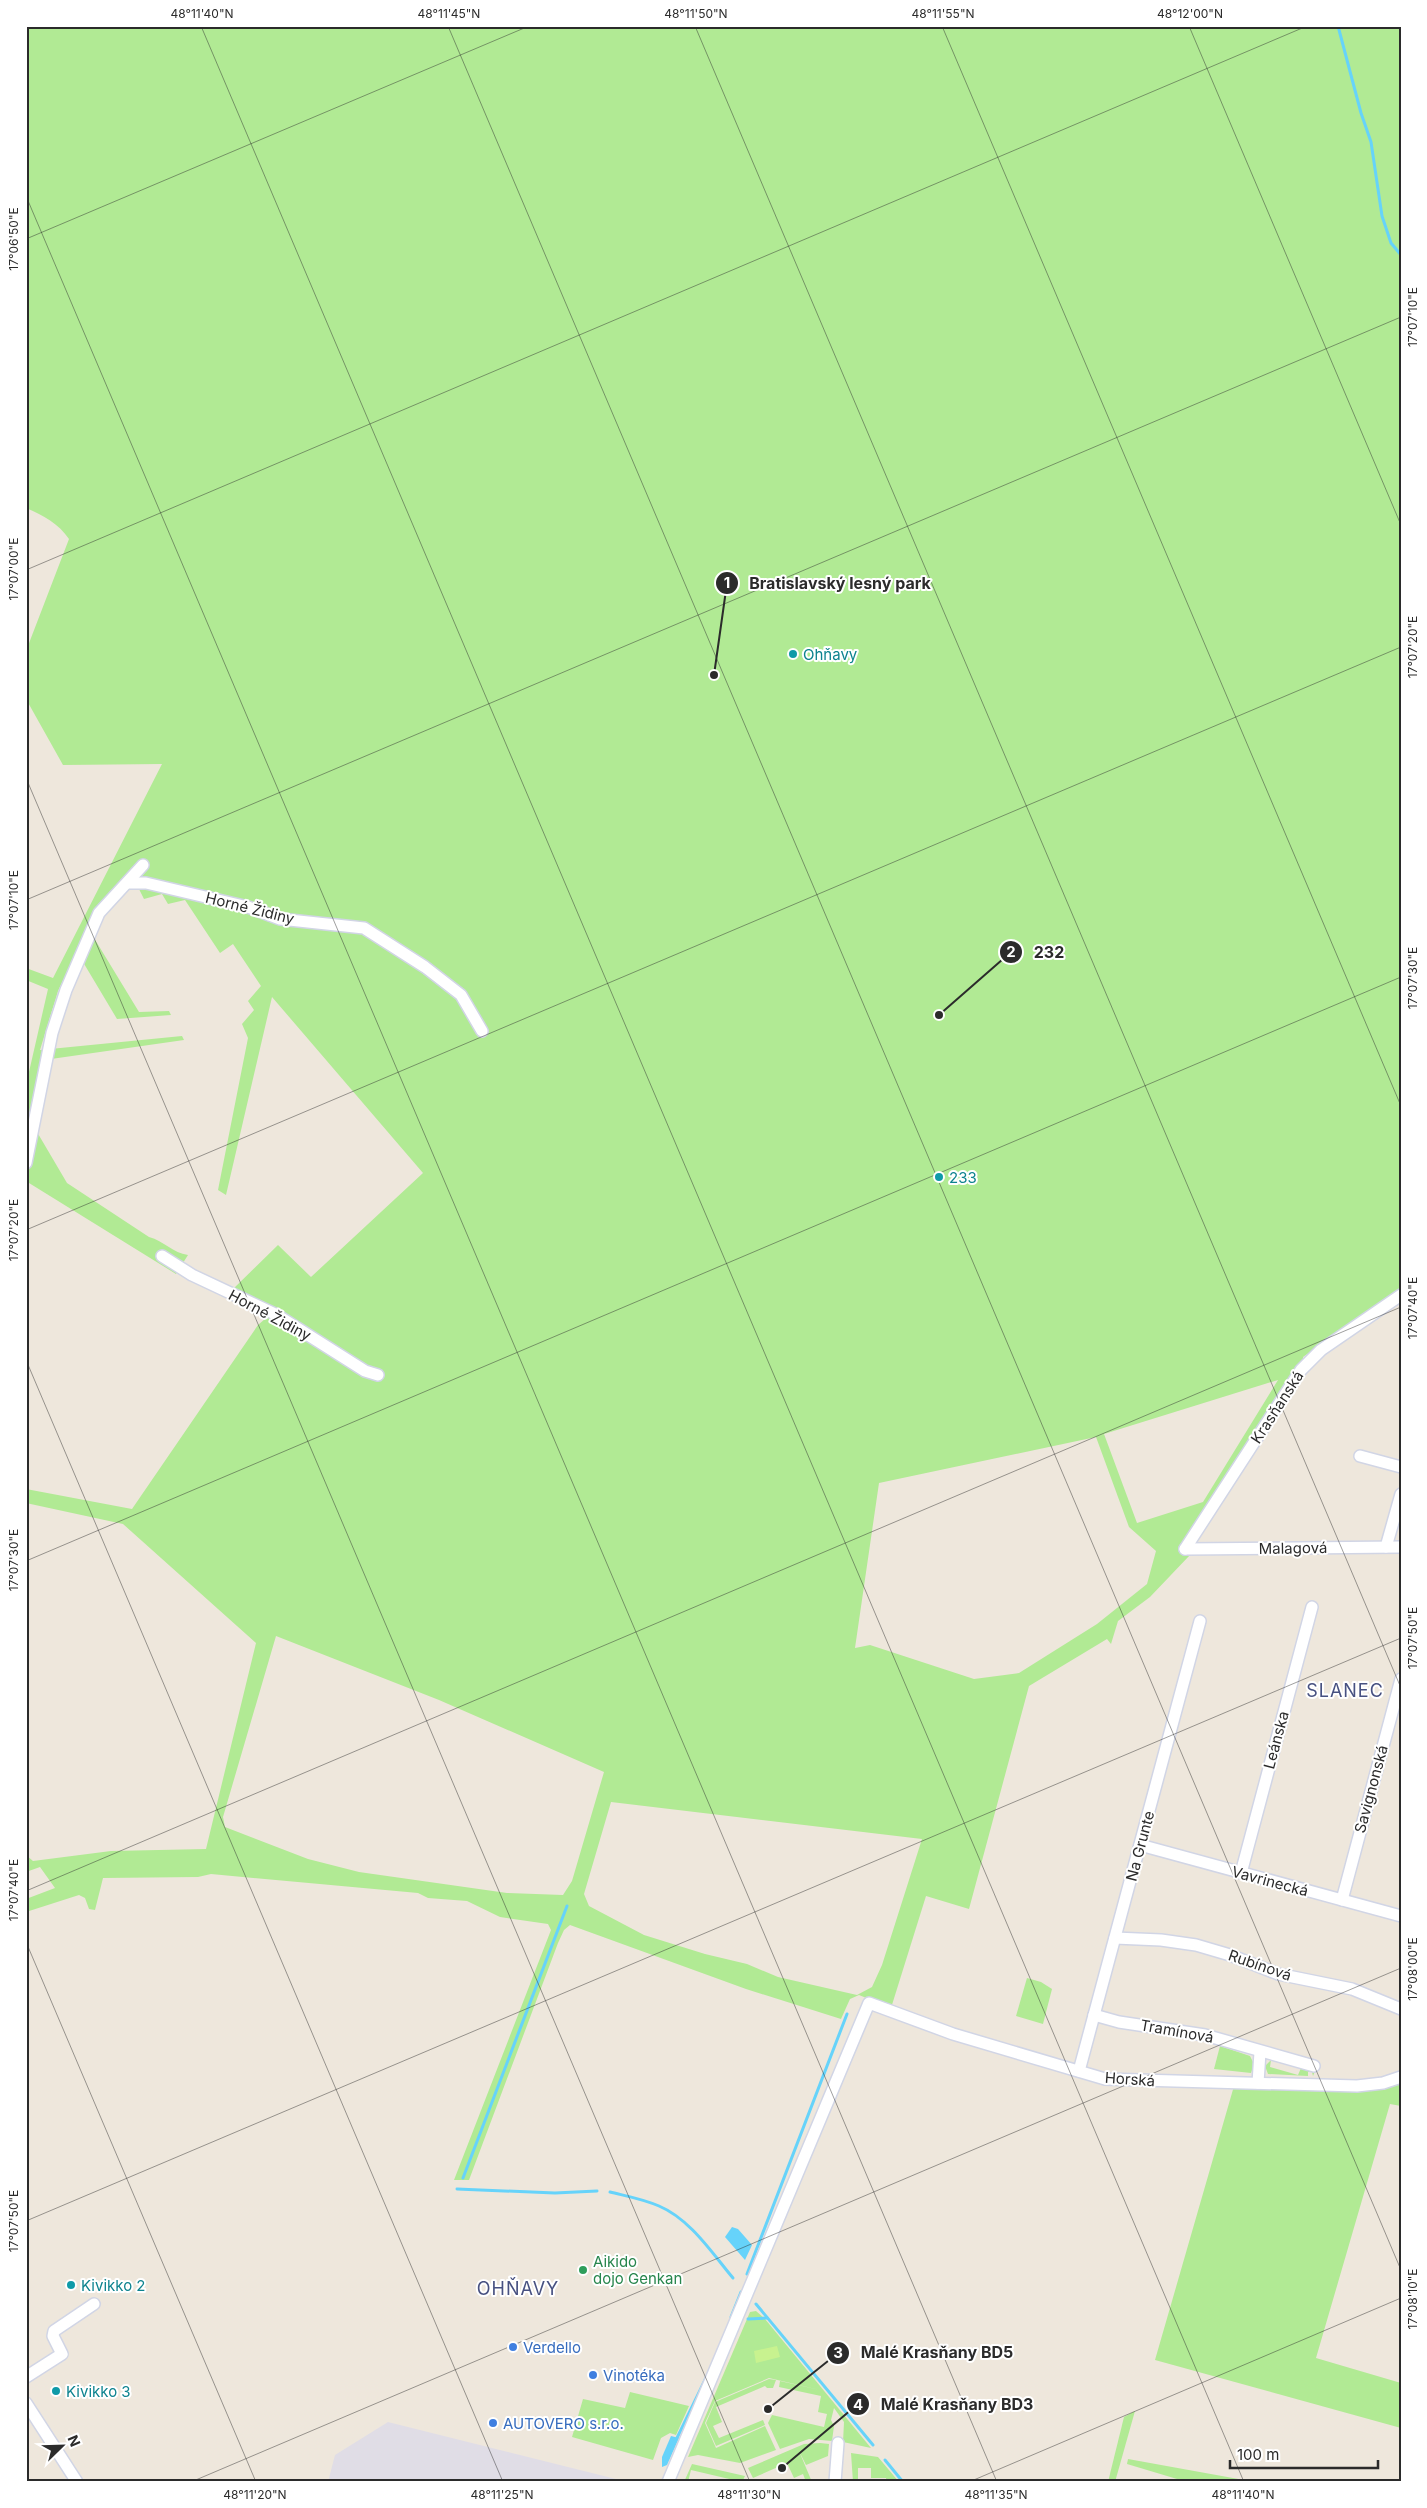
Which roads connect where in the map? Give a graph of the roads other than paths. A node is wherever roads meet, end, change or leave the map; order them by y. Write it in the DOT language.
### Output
graph roads {
  1 [pos="143,865"];
  2 [pos="128,883"];
  3 [pos="482,1031"];
  4 [pos="26,1163"];
  5 [pos="162,1256"];
  6 [pos="1401,1295"];
  7 [pos="378,1375"];
  8 [pos="1360,1456"];
  9 [pos="1401,1467"];
  10 [pos="1401,1494"];
  11 [pos="1386,1547"];
  12 [pos="1401,1547"];
  13 [pos="1185,1549"];
  14 [pos="1312,1607"];
  15 [pos="1200,1621"];
  16 [pos="1401,1679"];
  17 [pos="1140,1846"];
  18 [pos="1241,1873"];
  19 [pos="1342,1900"];
  20 [pos="1401,1916"];
  21 [pos="1115,1938"];
  22 [pos="1401,2009"];
  23 [pos="1094,2015"];
  24 [pos="1260,2052"];
  25 [pos="1314,2066"];
  26 [pos="1079,2072"];
  27 [pos="1401,2077"];
  28 [pos="1258,2083"];
  29 [pos="94,2304"];
  30 [pos="26,2377"];
  31 [pos="26,2403"];
  32 [pos="838,2443"];
  33 [pos="77,2482"];
  34 [pos="668,2482"];
  35 [pos="836,2482"];
  1 -- 2 [label="street"];
  2 -- 3 [label="street, Horné Židiny"];
  2 -- 4 [label="street"];
  5 -- 7 [label="street, Horné Židiny"];
  6 -- 13 [label="street, Krasňanská"];
  8 -- 9 [label="street"];
  10 -- 11 [label="street"];
  11 -- 12 [label="street, Malagová"];
  11 -- 13 [label="street, Malagová"];
  14 -- 18 [label="street, Leánska"];
  15 -- 17 [label="street, Na Grunte"];
  16 -- 19 [label="street, Savignonská"];
  17 -- 18 [label="street, Vavrinecká"];
  17 -- 21 [label="street, Na Grunte"];
  18 -- 19 [label="street, Vavrinecká"];
  19 -- 20 [label="street, Vavrinecká"];
  21 -- 22 [label="street, Rubínová"];
  21 -- 23 [label="street, Na Grunte"];
  23 -- 24 [label="street, Tramínová"];
  23 -- 26 [label="street, Na Grunte"];
  24 -- 25 [label="street, Tramínová"];
  24 -- 28 [label="street"];
  26 -- 28 [label="street, Horská"];
  26 -- 34 [label="street, Horská"];
  27 -- 28 [label="street, Horská"];
  29 -- 30 [label="street"];
  31 -- 33 [label="street"];
  32 -- 35 [label="street"];
}
